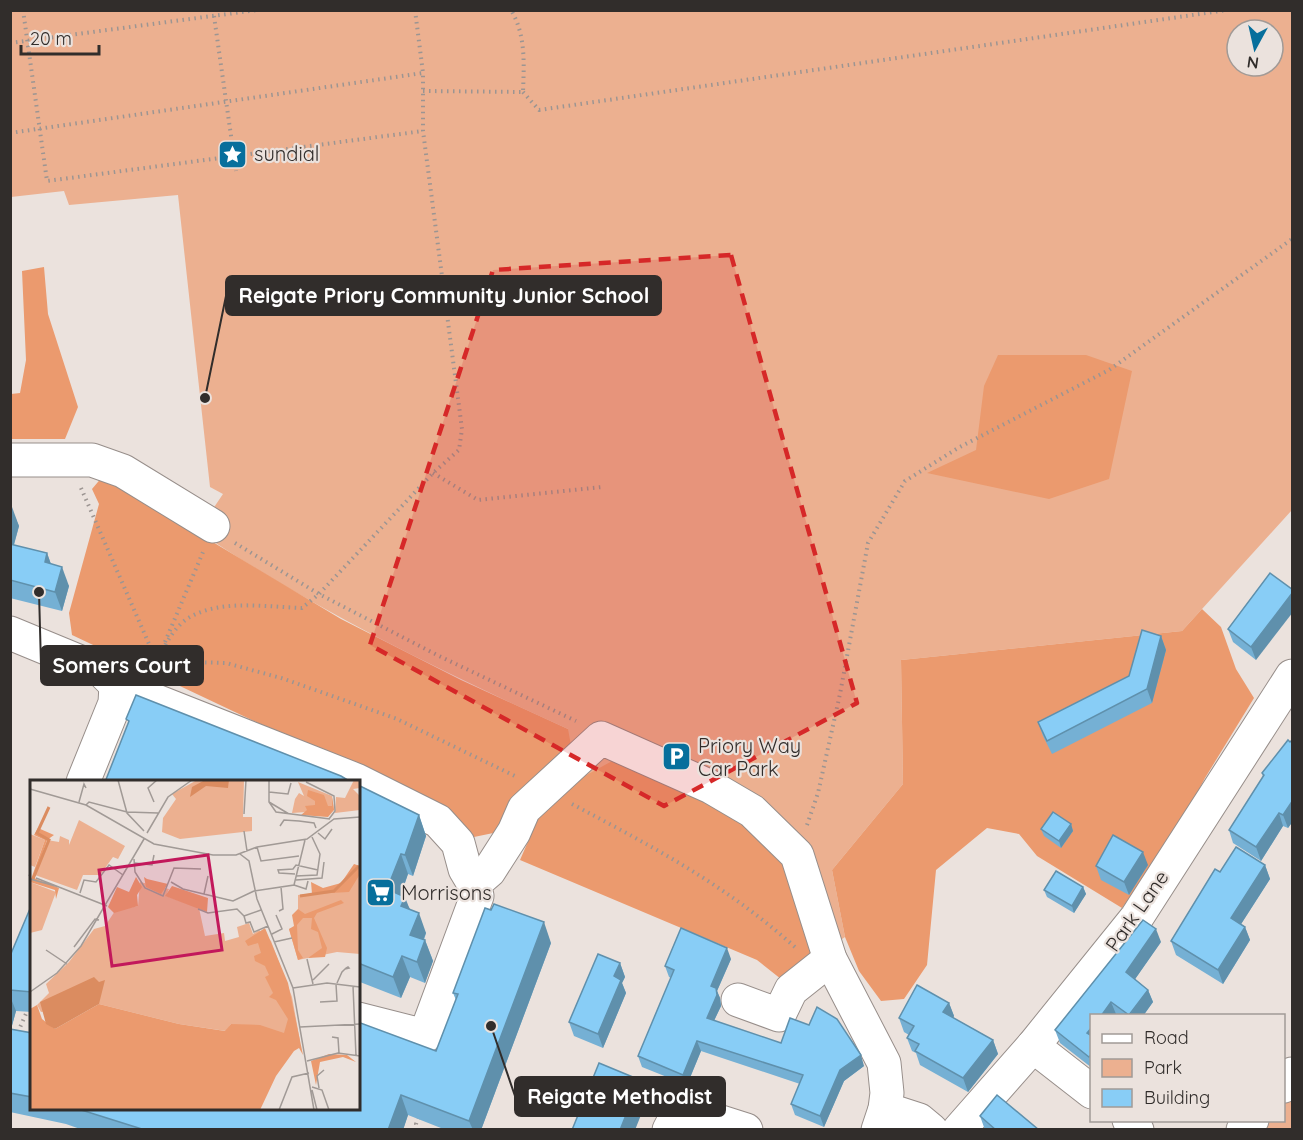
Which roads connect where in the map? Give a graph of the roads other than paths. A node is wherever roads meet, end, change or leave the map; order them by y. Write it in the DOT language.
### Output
graph roads {
  1 [pos="10,460"];
  2 [pos="213,526"];
  3 [pos="10,633"];
  4 [pos="1293,676"];
  5 [pos="130,690"];
  6 [pos="1283,710"];
  7 [pos="84,780"];
  8 [pos="356,780"];
  9 [pos="360,782"];
  10 [pos="474,884"];
  11 [pos="825,964"];
  12 [pos="738,1000"];
  13 [pos="360,1020"];
  14 [pos="1033,1046"];
  15 [pos="1090,1090"];
  16 [pos="881,1119"];
  17 [pos="669,1130"];
  18 [pos="746,1130"];
  19 [pos="932,1130"];
  20 [pos="959,1130"];
  1 -- 2 [label="street"];
  3 -- 5 [label="street"];
  4 -- 6 [label="street, Park Lane"];
  5 -- 7 [label="street"];
  5 -- 8 [label="street"];
  6 -- 14 [label="street, Park Lane"];
  9 -- 10 [label="street"];
  10 -- 11 [label="street"];
  10 -- 13 [label="street"];
  11 -- 12 [label="street"];
  11 -- 16 [label="street"];
  14 -- 15 [label="street"];
  14 -- 20 [label="street, Park Lane"];
  16 -- 19 [label="street"];
  17 -- 18 [label="street"];
}
